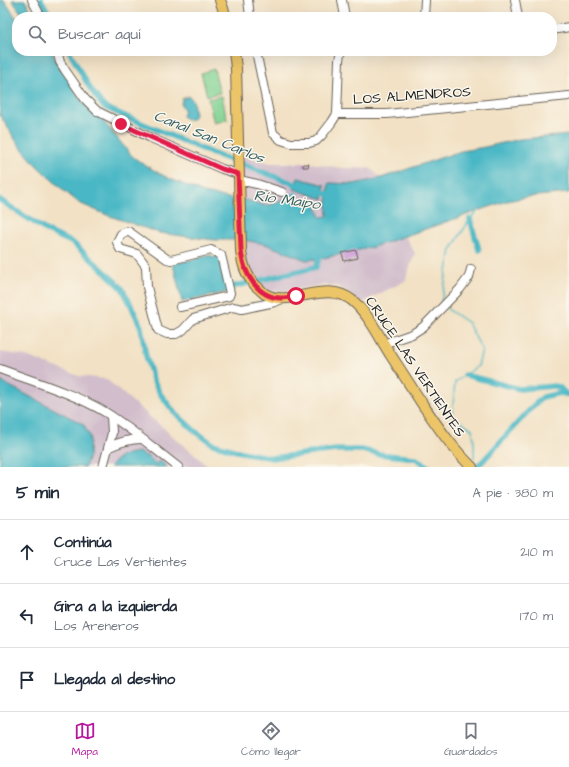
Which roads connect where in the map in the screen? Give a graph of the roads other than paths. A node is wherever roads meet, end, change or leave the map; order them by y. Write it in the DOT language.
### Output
graph roads {
  1 [pos="32,0"];
  2 [pos="220,0"];
  3 [pos="248,0"];
  4 [pos="342,0"];
  5 [pos="425,0"];
  6 [pos="515,0"];
  7 [pos="38,12"];
  8 [pos="224,12"];
  9 [pos="249,12"];
  10 [pos="343,12"];
  11 [pos="424,12"];
  12 [pos="517,12"];
  13 [pos="569,28"];
  14 [pos="557,29"];
  15 [pos="58,56"];
  16 [pos="235,56"];
  17 [pos="257,56"];
  18 [pos="340,56"];
  19 [pos="569,96"];
  20 [pos="337,114"];
  21 [pos="239,176"];
  22 [pos="282,192"];
  23 [pos="471,269"];
  24 [pos="284,298"];
  25 [pos="180,306"];
  26 [pos="383,344"];
  27 [pos="0,369"];
  28 [pos="110,416"];
  29 [pos="141,439"];
  30 [pos="109,447"];
  31 [pos="470,465"];
  32 [pos="103,467"];
  33 [pos="178,467"];
  1 -- 7 [label="street"];
  2 -- 8 [label="main road"];
  3 -- 9 [label="street"];
  4 -- 10 [label="street"];
  5 -- 11 [label="street"];
  6 -- 12 [label="street"];
  13 -- 14 [label="street"];
  15 -- 21 [label="street"];
  16 -- 21 [label="main road, CRUCE LAS VERTIENTES"];
  17 -- 20 [label="street, LOS ALMENDROS"];
  18 -- 20 [label="street"];
  19 -- 20 [label="street, LOS ALMENDROS"];
  21 -- 22 [label="street"];
  21 -- 24 [label="main road, CRUCE LAS VERTIENTES"];
  23 -- 26 [label="street"];
  24 -- 25 [label="street"];
  24 -- 26 [label="main road, CRUCE LAS VERTIENTES"];
  26 -- 31 [label="main road, CRUCE LAS VERTIENTES"];
  27 -- 28 [label="street"];
  28 -- 29 [label="street"];
  28 -- 30 [label="street"];
  29 -- 30 [label="street"];
  29 -- 33 [label="street"];
  30 -- 32 [label="street"];
}
